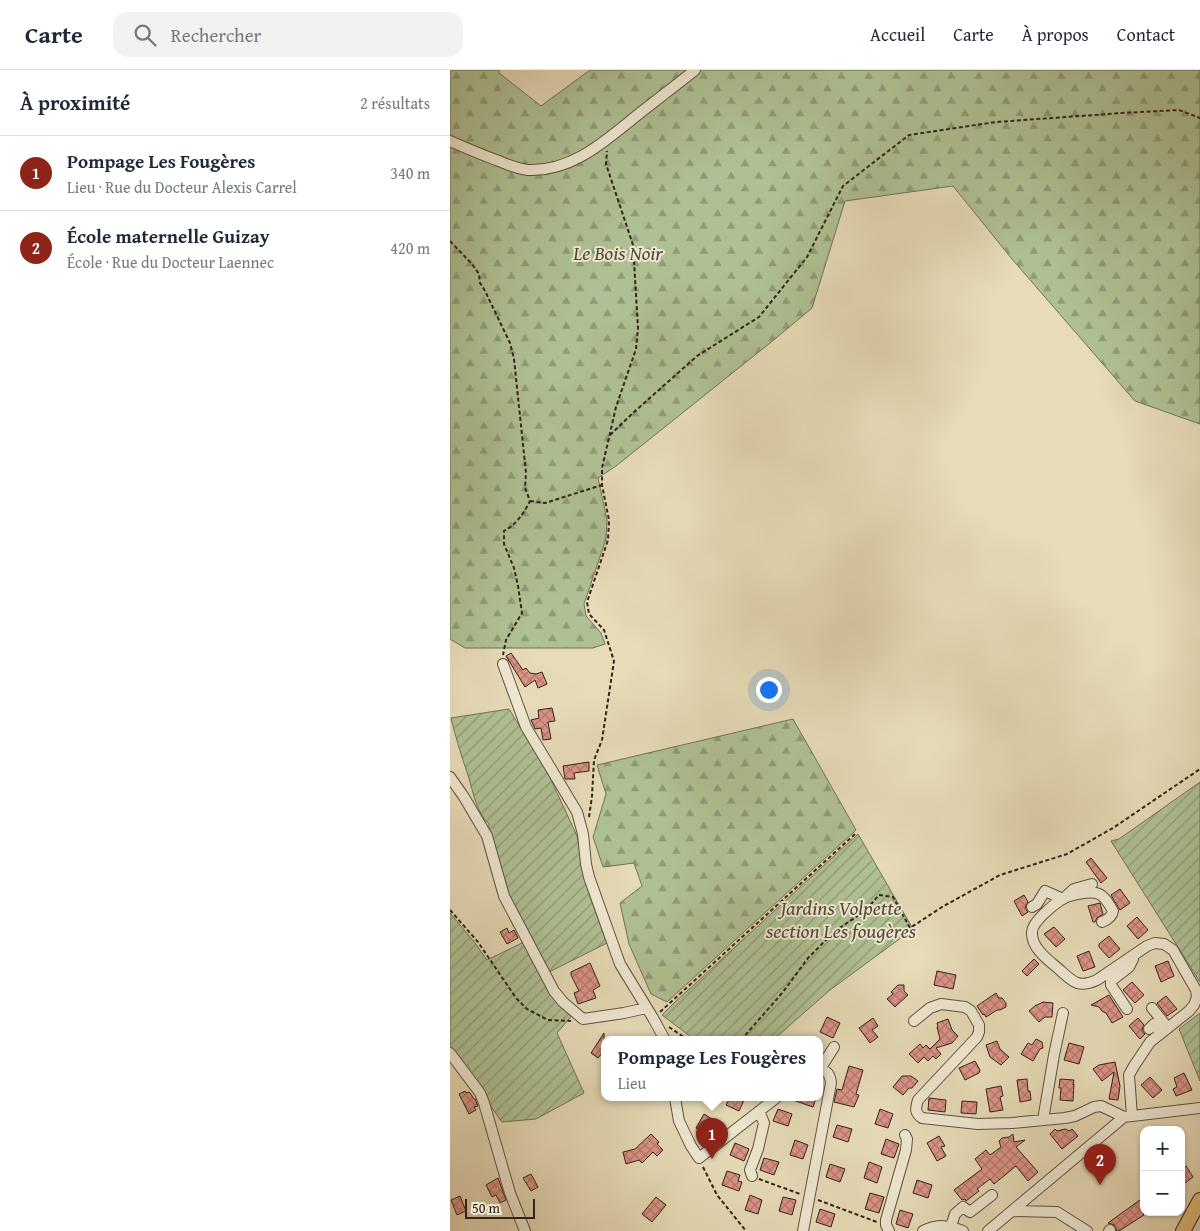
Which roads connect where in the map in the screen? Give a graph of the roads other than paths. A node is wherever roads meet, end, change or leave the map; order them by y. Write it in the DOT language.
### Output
graph roads {
  1 [pos="695,70"];
  2 [pos="450,141"];
  3 [pos="503,664"];
  4 [pos="450,777"];
  5 [pos="1092,884"];
  6 [pos="1063,899"];
  7 [pos="1032,907"];
  8 [pos="1102,922"];
  9 [pos="1133,956"];
  10 [pos="1185,971"];
  11 [pos="1175,977"];
  12 [pos="646,1008"];
  13 [pos="1127,1008"];
  14 [pos="1152,1008"];
  15 [pos="1063,1013"];
  16 [pos="914,1021"];
  17 [pos="1149,1029"];
  18 [pos="1165,1031"];
  19 [pos="662,1036"];
  20 [pos="834,1047"];
  21 [pos="450,1053"];
  22 [pos="823,1064"];
  23 [pos="823,1070"];
  24 [pos="676,1101"];
  25 [pos="772,1101"];
  26 [pos="1200,1108"];
  27 [pos="759,1111"];
  28 [pos="1128,1116"];
  29 [pos="1043,1120"];
  30 [pos="905,1135"];
  31 [pos="752,1176"];
  32 [pos="992,1195"];
  33 [pos="1200,1200"];
  34 [pos="1012,1211"];
  35 [pos="951,1226"];
  36 [pos="525,1231"];
  37 [pos="803,1231"];
  38 [pos="889,1231"];
  39 [pos="923,1231"];
  40 [pos="963,1231"];
  41 [pos="988,1231"];
  42 [pos="1087,1231"];
  43 [pos="1183,1231"];
  1 -- 2 [label="street"];
  3 -- 12 [label="street"];
  4 -- 12 [label="street"];
  5 -- 6 [label="street"];
  6 -- 7 [label="street"];
  6 -- 8 [label="street"];
  6 -- 9 [label="street"];
  9 -- 10 [label="street"];
  9 -- 13 [label="street"];
  10 -- 11 [label="street"];
  10 -- 18 [label="street"];
  12 -- 19 [label="street"];
  14 -- 18 [label="street"];
  15 -- 29 [label="street"];
  16 -- 29 [label="street"];
  17 -- 18 [label="street"];
  18 -- 28 [label="street"];
  20 -- 22 [label="street"];
  21 -- 36 [label="street"];
  23 -- 37 [label="street"];
  24 -- 27 [label="street"];
  25 -- 27 [label="street"];
  26 -- 28 [label="street"];
  27 -- 31 [label="street"];
  28 -- 29 [label="street"];
  28 -- 34 [label="street"];
  30 -- 38 [label="street"];
  32 -- 35 [label="street"];
  33 -- 43 [label="highway"];
  34 -- 41 [label="street"];
  34 -- 42 [label="street"];
  35 -- 39 [label="street"];
  35 -- 40 [label="street"];
}
